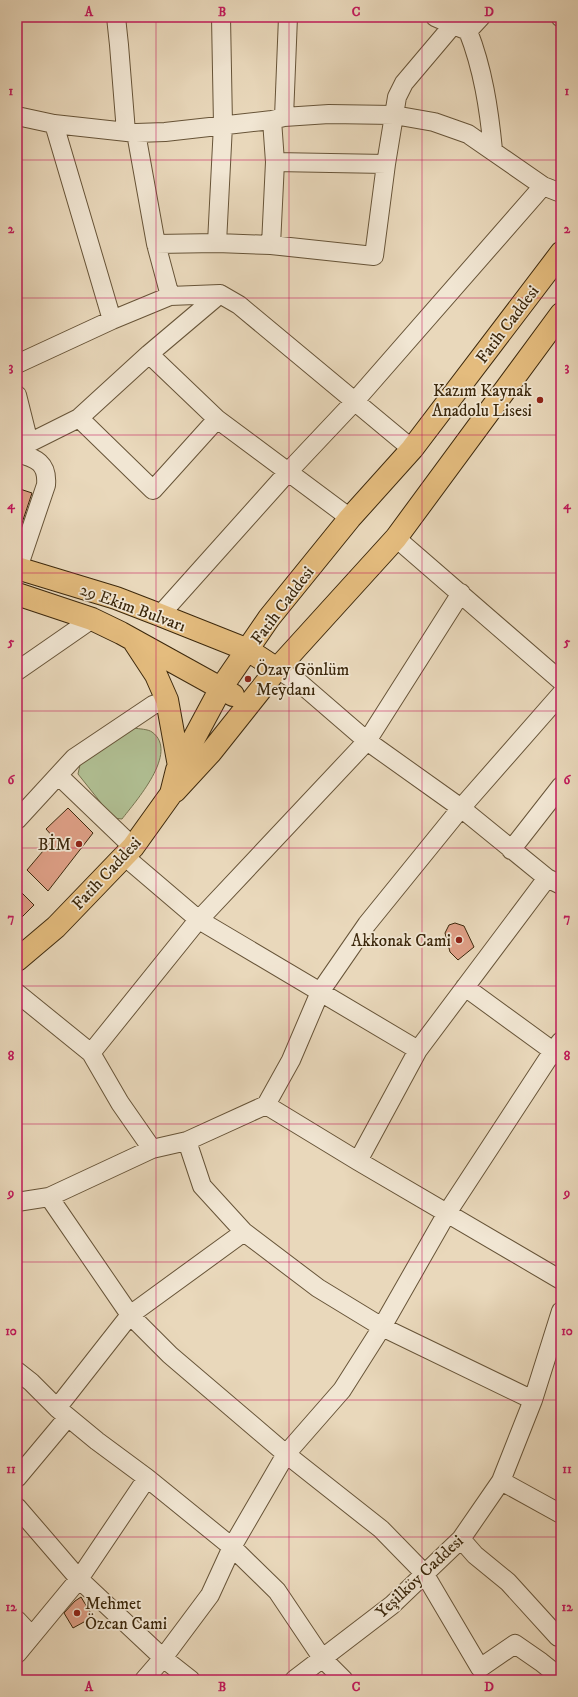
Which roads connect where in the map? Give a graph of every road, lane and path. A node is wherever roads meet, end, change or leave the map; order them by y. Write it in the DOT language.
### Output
graph roads {
  1 [pos="116,17"];
  2 [pos="221,17"];
  3 [pos="288,17"];
  4 [pos="435,17"];
  5 [pos="481,17"];
  6 [pos="461,28"];
  7 [pos="394,115"];
  8 [pos="17,116"];
  9 [pos="278,119"];
  10 [pos="54,124"];
  11 [pos="224,125"];
  12 [pos="131,132"];
  13 [pos="492,150"];
  14 [pos="275,162"];
  15 [pos="386,164"];
  16 [pos="543,186"];
  17 [pos="561,193"];
  18 [pos="561,208"];
  19 [pos="217,243"];
  20 [pos="156,244"];
  21 [pos="271,245"];
  22 [pos="557,261"];
  23 [pos="220,294"];
  24 [pos="170,296"];
  25 [pos="561,314"];
  26 [pos="112,320"];
  27 [pos="148,354"];
  28 [pos="17,364"];
  29 [pos="17,395"];
  30 [pos="355,401"];
  31 [pos="80,418"];
  32 [pos="217,419"];
  33 [pos="412,449"];
  34 [pos="23,450"];
  35 [pos="288,472"];
  36 [pos="350,518"];
  37 [pos="396,538"];
  38 [pos="18,568"];
  39 [pos="461,593"];
  40 [pos="17,594"];
  41 [pos="160,615"];
  42 [pos="92,619"];
  43 [pos="132,639"];
  44 [pos="248,650"];
  45 [pos="277,669"];
  46 [pos="17,671"];
  47 [pos="561,681"];
  48 [pos="221,688"];
  49 [pos="561,694"];
  50 [pos="167,700"];
  51 [pos="248,704"];
  52 [pos="367,741"];
  53 [pos="179,766"];
  54 [pos="59,776"];
  55 [pos="561,786"];
  56 [pos="171,794"];
  57 [pos="461,808"];
  58 [pos="17,820"];
  59 [pos="511,850"];
  60 [pos="128,852"];
  61 [pos="554,882"];
  62 [pos="199,920"];
  63 [pos="17,960"];
  64 [pos="465,986"];
  65 [pos="320,992"];
  66 [pos="17,993"];
  67 [pos="558,1049"];
  68 [pos="418,1050"];
  69 [pos="91,1053"];
  70 [pos="266,1105"];
  71 [pos="187,1141"];
  72 [pos="152,1149"];
  73 [pos="358,1161"];
  74 [pos="49,1197"];
  75 [pos="17,1202"];
  76 [pos="447,1214"];
  77 [pos="244,1232"];
  78 [pos="561,1280"];
  79 [pos="561,1311"];
  80 [pos="130,1315"];
  81 [pos="382,1327"];
  82 [pos="17,1371"];
  83 [pos="533,1400"];
  84 [pos="62,1413"];
  85 [pos="286,1454"];
  86 [pos="17,1478"];
  87 [pos="147,1478"];
  88 [pos="501,1481"];
  89 [pos="17,1507"];
  90 [pos="561,1514"];
  91 [pos="461,1539"];
  92 [pos="232,1547"];
  93 [pos="424,1573"];
  94 [pos="79,1579"];
  95 [pos="17,1620"];
  96 [pos="559,1634"];
  97 [pos="32,1636"];
  98 [pos="17,1654"];
  99 [pos="163,1658"];
  100 [pos="322,1658"];
  101 [pos="541,1662"];
  102 [pos="561,1678"];
  103 [pos="144,1680"];
  104 [pos="191,1680"];
  105 [pos="294,1680"];
  106 [pos="344,1680"];
  1 -- 12 [label="street"];
  2 -- 11 [label="street"];
  3 -- 9 [label="street"];
  4 -- 6 [label="street"];
  5 -- 6 [label="street"];
  6 -- 7 [label="street"];
  6 -- 13 [label="street"];
  7 -- 9 [label="street"];
  7 -- 13 [label="street"];
  7 -- 15 [label="street"];
  8 -- 10 [label="street"];
  9 -- 11 [label="street"];
  9 -- 14 [label="street"];
  10 -- 12 [label="street"];
  10 -- 26 [label="street"];
  11 -- 12 [label="street"];
  11 -- 19 [label="street"];
  12 -- 20 [label="street"];
  13 -- 16 [label="street"];
  14 -- 15 [label="street"];
  14 -- 21 [label="street"];
  15 -- 21 [label="street"];
  16 -- 17 [label="street"];
  16 -- 18 [label="street"];
  16 -- 30 [label="street"];
  19 -- 20 [label="street"];
  19 -- 21 [label="street"];
  20 -- 24 [label="street"];
  22 -- 33 [label="main road, Fatih Caddesi"];
  23 -- 24 [label="street"];
  23 -- 27 [label="street"];
  23 -- 30 [label="street"];
  24 -- 26 [label="street"];
  25 -- 37 [label="main road, Fatih Caddesi"];
  26 -- 28 [label="street"];
  27 -- 31 [label="street"];
  27 -- 32 [label="street"];
  29 -- 34 [label="street"];
  30 -- 33 [label="street"];
  30 -- 35 [label="street"];
  31 -- 32 [label="street"];
  31 -- 34 [label="street"];
  32 -- 35 [label="street"];
  33 -- 36 [label="main road, Fatih Caddesi"];
  34 -- 38 [label="street"];
  35 -- 36 [label="street"];
  35 -- 41 [label="street"];
  36 -- 44 [label="main road, Fatih Caddesi"];
  37 -- 39 [label="street"];
  37 -- 45 [label="main road, Fatih Caddesi"];
  38 -- 41 [label="main road, 29 Ekim Bulvarı"];
  39 -- 47 [label="street"];
  39 -- 52 [label="street"];
  40 -- 42 [label="main road, 29 Ekim Bulvarı"];
  41 -- 44 [label="main road, 29 Ekim Bulvarı"];
  42 -- 43 [label="main road, 29 Ekim Bulvarı"];
  42 -- 46 [label="street"];
  43 -- 48 [label="main road, 29 Ekim Bulvarı"];
  43 -- 50 [label="main road"];
  44 -- 45 [label="main road, 29 Ekim Bulvarı"];
  44 -- 48 [label="main road, Fatih Caddesi"];
  45 -- 51 [label="main road, Fatih Caddesi"];
  45 -- 52 [label="street"];
  48 -- 51 [label="main road, 29 Ekim Bulvarı"];
  48 -- 53 [label="main road, Fatih Caddesi"];
  49 -- 57 [label="street"];
  50 -- 53 [label="main road"];
  50 -- 54 [label="street"];
  51 -- 56 [label="main road, Fatih Caddesi"];
  52 -- 57 [label="street"];
  52 -- 62 [label="street"];
  53 -- 56 [label="main road, Fatih Caddesi"];
  54 -- 58 [label="street"];
  54 -- 60 [label="street"];
  55 -- 59 [label="street"];
  56 -- 60 [label="main road, Fatih Caddesi"];
  57 -- 59 [label="street"];
  57 -- 65 [label="street"];
  59 -- 61 [label="street"];
  60 -- 62 [label="street"];
  60 -- 63 [label="main road, Fatih Caddesi"];
  61 -- 64 [label="street"];
  62 -- 65 [label="street"];
  62 -- 69 [label="street"];
  64 -- 67 [label="street"];
  64 -- 68 [label="street"];
  65 -- 68 [label="street"];
  65 -- 70 [label="street"];
  66 -- 69 [label="street"];
  67 -- 76 [label="street"];
  68 -- 73 [label="street"];
  69 -- 72 [label="street"];
  70 -- 71 [label="street"];
  70 -- 73 [label="street"];
  71 -- 72 [label="street"];
  71 -- 77 [label="street"];
  72 -- 74 [label="street"];
  73 -- 76 [label="street"];
  74 -- 75 [label="street"];
  74 -- 80 [label="street"];
  76 -- 78 [label="street"];
  76 -- 81 [label="street"];
  77 -- 80 [label="street"];
  77 -- 81 [label="street"];
  79 -- 83 [label="street, Yeşilköy Caddesi"];
  80 -- 84 [label="street"];
  80 -- 85 [label="street"];
  81 -- 83 [label="street"];
  81 -- 85 [label="street"];
  82 -- 84 [label="street"];
  83 -- 88 [label="street, Yeşilköy Caddesi"];
  84 -- 86 [label="street"];
  84 -- 87 [label="street"];
  85 -- 92 [label="street"];
  85 -- 93 [label="street"];
  87 -- 92 [label="street"];
  87 -- 94 [label="street"];
  88 -- 90 [label="street"];
  88 -- 91 [label="street, Yeşilköy Caddesi"];
  89 -- 94 [label="street"];
  91 -- 93 [label="street, Yeşilköy Caddesi"];
  91 -- 96 [label="street"];
  92 -- 99 [label="street"];
  92 -- 100 [label="street"];
  93 -- 100 [label="street, Yeşilköy Caddesi"];
  93 -- 101 [label="street"];
  94 -- 97 [label="street"];
  94 -- 99 [label="street"];
  95 -- 97 [label="street"];
  96 -- 101 [label="street"];
  97 -- 98 [label="street"];
  99 -- 103 [label="street"];
  99 -- 104 [label="street"];
  100 -- 105 [label="street, Yeşilköy Caddesi"];
  100 -- 106 [label="street"];
  101 -- 102 [label="street"];
}
